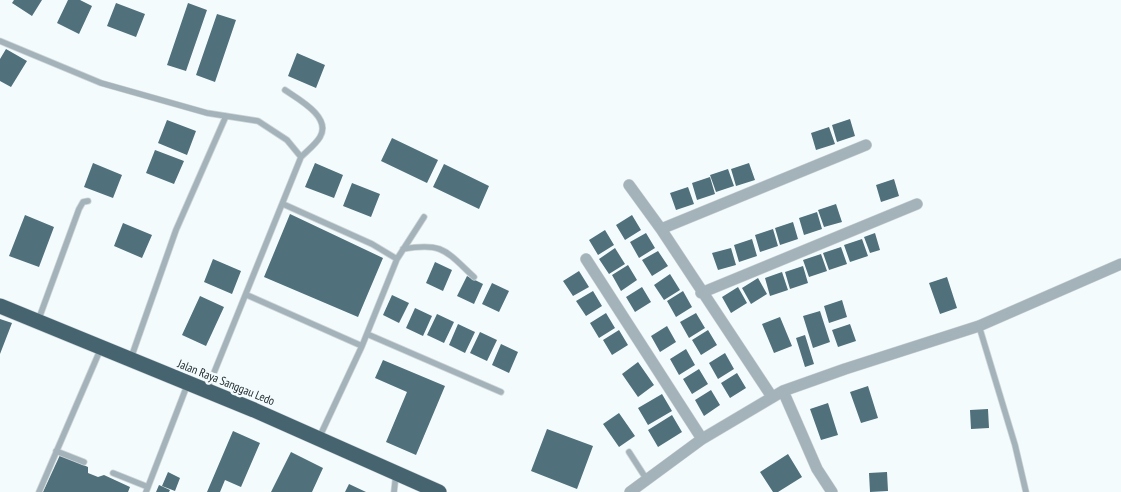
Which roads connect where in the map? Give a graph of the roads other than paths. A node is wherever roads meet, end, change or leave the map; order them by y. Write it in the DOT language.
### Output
graph roads {
  1 [pos="0,40"];
  2 [pos="285,90"];
  3 [pos="226,116"];
  4 [pos="866,145"];
  5 [pos="301,157"];
  6 [pos="628,185"];
  7 [pos="88,201"];
  8 [pos="283,204"];
  9 [pos="917,204"];
  10 [pos="424,217"];
  11 [pos="661,229"];
  12 [pos="403,249"];
  13 [pos="397,259"];
  14 [pos="586,260"];
  15 [pos="1121,264"];
  16 [pos="474,277"];
  17 [pos="701,293"];
  18 [pos="247,295"];
  19 [pos="0,306"];
  20 [pos="38,321"];
  21 [pos="979,326"];
  22 [pos="367,334"];
  23 [pos="362,346"];
  24 [pos="101,348"];
  25 [pos="130,360"];
  26 [pos="188,383"];
  27 [pos="207,390"];
  28 [pos="783,391"];
  29 [pos="501,392"];
  30 [pos="772,397"];
  31 [pos="319,438"];
  32 [pos="702,439"];
  33 [pos="56,451"];
  34 [pos="629,452"];
  35 [pos="84,462"];
  36 [pos="113,473"];
  37 [pos="397,473"];
  38 [pos="647,480"];
  39 [pos="147,490"];
  40 [pos="38,492"];
  41 [pos="394,492"];
  42 [pos="439,492"];
  43 [pos="630,492"];
  44 [pos="832,492"];
  45 [pos="1026,492"];
  1 -- 3 [label="lane"];
  2 -- 5 [label="lane"];
  3 -- 5 [label="lane"];
  3 -- 25 [label="lane"];
  4 -- 11 [label="street"];
  5 -- 8 [label="lane"];
  6 -- 11 [label="street"];
  7 -- 20 [label="lane"];
  8 -- 13 [label="lane"];
  8 -- 18 [label="lane"];
  9 -- 17 [label="street"];
  10 -- 12 [label="lane"];
  11 -- 17 [label="street"];
  12 -- 13 [label="lane"];
  12 -- 16 [label="lane"];
  13 -- 22 [label="lane"];
  14 -- 32 [label="street"];
  15 -- 21 [label="street"];
  17 -- 30 [label="street"];
  18 -- 23 [label="lane"];
  18 -- 27 [label="lane"];
  19 -- 20 [label="highway, Jalan Raya Sanggau Ledo"];
  20 -- 24 [label="highway, Jalan Raya Sanggau Ledo"];
  21 -- 28 [label="street"];
  21 -- 45 [label="lane"];
  22 -- 23 [label="lane"];
  22 -- 29 [label="lane"];
  23 -- 31 [label="lane"];
  24 -- 25 [label="highway, Jalan Raya Sanggau Ledo"];
  24 -- 33 [label="lane"];
  25 -- 26 [label="highway, Jalan Raya Sanggau Ledo"];
  26 -- 27 [label="highway, Jalan Raya Sanggau Ledo"];
  26 -- 39 [label="lane"];
  27 -- 31 [label="highway, Jalan Raya Sanggau Ledo"];
  28 -- 30 [label="street"];
  28 -- 44 [label="street"];
  30 -- 32 [label="street"];
  31 -- 37 [label="highway, Jalan Raya Sanggau Ledo"];
  32 -- 38 [label="street"];
  33 -- 35 [label="lane"];
  33 -- 40 [label="lane"];
  34 -- 38 [label="lane"];
  36 -- 39 [label="lane"];
  37 -- 41 [label="lane"];
  37 -- 42 [label="highway, Jalan Raya Sanggau Ledo"];
  38 -- 43 [label="street"];
}
